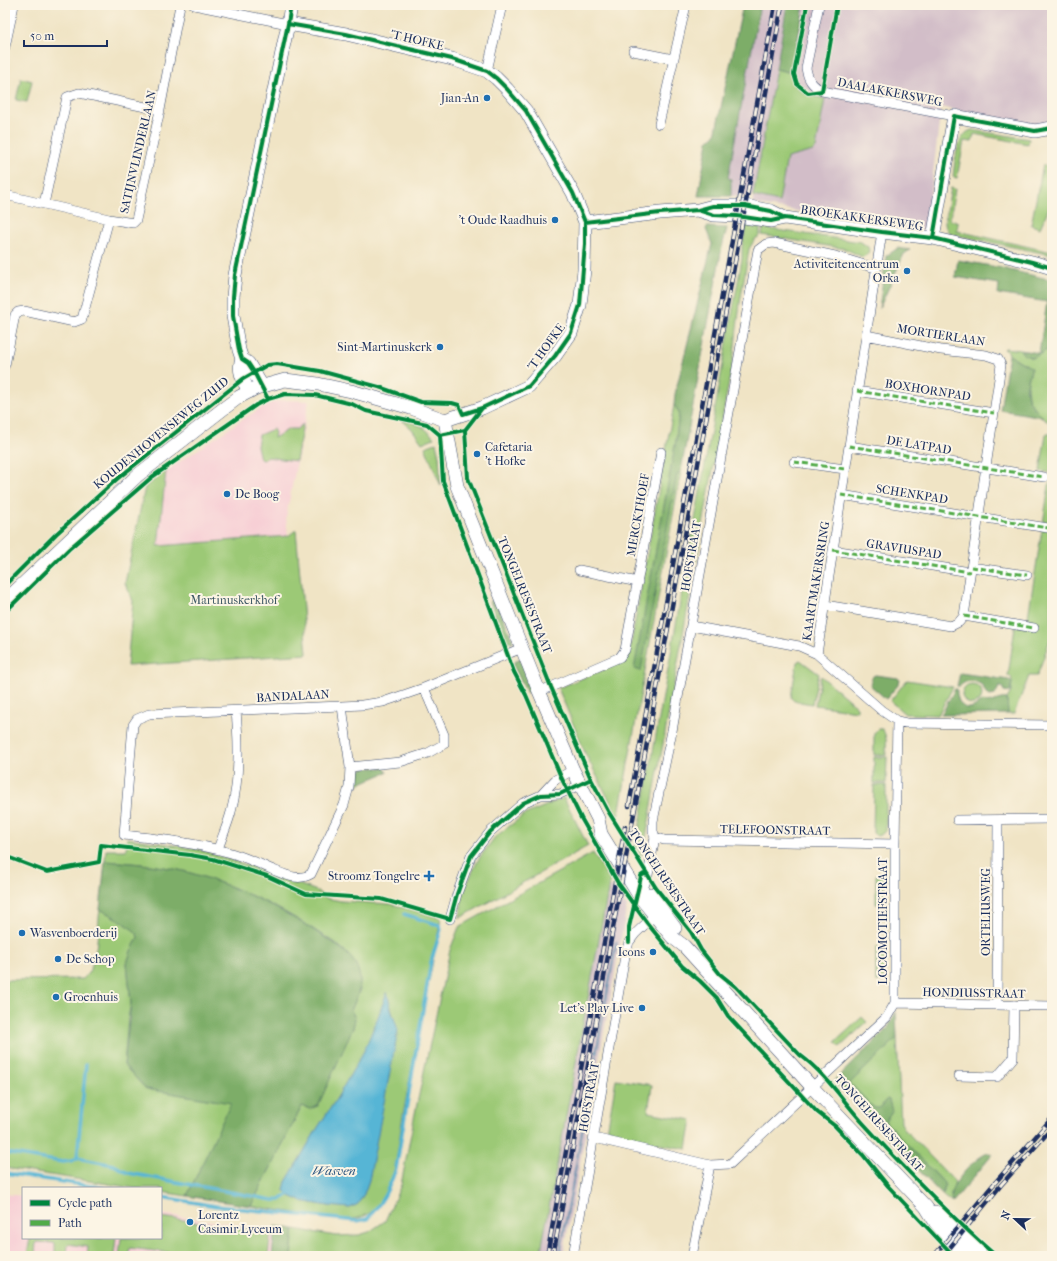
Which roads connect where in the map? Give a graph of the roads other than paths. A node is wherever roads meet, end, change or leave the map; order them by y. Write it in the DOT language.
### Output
graph roads {
  1 [pos="14,5"];
  2 [pos="180,5"];
  3 [pos="194,5"];
  4 [pos="291,5"];
  5 [pos="502,5"];
  6 [pos="686,5"];
  7 [pos="819,5"];
  8 [pos="288,24"];
  9 [pos="5,47"];
  10 [pos="633,50"];
  11 [pos="674,59"];
  12 [pos="487,71"];
  13 [pos="160,110"];
  14 [pos="954,116"];
  15 [pos="659,124"];
  16 [pos="1052,128"];
  17 [pos="5,195"];
  18 [pos="44,204"];
  19 [pos="109,219"];
  20 [pos="585,222"];
  21 [pos="882,232"];
  22 [pos="933,238"];
  23 [pos="875,268"];
  24 [pos="1052,268"];
  25 [pos="866,335"];
  26 [pos="242,359"];
  27 [pos="5,365"];
  28 [pos="262,386"];
  29 [pos="249,392"];
  30 [pos="857,392"];
  31 [pos="994,413"];
  32 [pos="446,420"];
  33 [pos="849,446"];
  34 [pos="661,452"];
  35 [pos="794,462"];
  36 [pos="986,467"];
  37 [pos="845,470"];
  38 [pos="1044,477"];
  39 [pos="842,495"];
  40 [pos="978,517"];
  41 [pos="1048,528"];
  42 [pos="833,550"];
  43 [pos="971,569"];
  44 [pos="579,570"];
  45 [pos="1027,575"];
  46 [pos="638,582"];
  47 [pos="5,601"];
  48 [pos="825,605"];
  49 [pos="964,616"];
  50 [pos="691,626"];
  51 [pos="1034,628"];
  52 [pos="522,648"];
  53 [pos="817,654"];
  54 [pos="424,688"];
  55 [pos="539,691"];
  56 [pos="342,706"];
  57 [pos="236,710"];
  58 [pos="897,721"];
  59 [pos="1052,725"];
  60 [pos="350,767"];
  61 [pos="573,770"];
  62 [pos="580,785"];
  63 [pos="541,795"];
  64 [pos="1052,819"];
  65 [pos="957,820"];
  66 [pos="998,820"];
  67 [pos="655,837"];
  68 [pos="895,844"];
  69 [pos="218,850"];
  70 [pos="642,892"];
  71 [pos="658,913"];
  72 [pos="450,919"];
  73 [pos="895,1003"];
  74 [pos="997,1004"];
  75 [pos="1014,1005"];
  76 [pos="1052,1006"];
  77 [pos="959,1076"];
  78 [pos="812,1087"];
  79 [pos="594,1138"];
  80 [pos="710,1165"];
  81 [pos="926,1207"];
  82 [pos="573,1256"];
  83 [pos="692,1256"];
  84 [pos="965,1256"];
  85 [pos="982,1256"];
  1 -- 9 [label="street"];
  2 -- 13 [label="street, SATIJNVLINDERLAAN"];
  3 -- 8 [label="street"];
  4 -- 8 [label="street"];
  5 -- 12 [label="street"];
  6 -- 11 [label="street"];
  7 -- 14 [label="street, DAALAKKERSWEG"];
  8 -- 12 [label="street, 'T HOFKE"];
  8 -- 26 [label="street"];
  10 -- 11 [label="street"];
  11 -- 15 [label="street"];
  12 -- 20 [label="street, 'T HOFKE"];
  13 -- 18 [label="street"];
  13 -- 19 [label="street, SATIJNVLINDERLAAN"];
  14 -- 16 [label="street"];
  14 -- 22 [label="street"];
  17 -- 18 [label="street"];
  18 -- 19 [label="street"];
  19 -- 27 [label="street, SATIJNVLINDERLAAN"];
  20 -- 21 [label="street, BROEKAKKERSEWEG"];
  20 -- 32 [label="street, 'T HOFKE"];
  21 -- 22 [label="street, BROEKAKKERSEWEG"];
  21 -- 23 [label="street, KAARTMAKERSRING"];
  22 -- 24 [label="street, BROEKAKKERSEWEG"];
  23 -- 25 [label="street, KAARTMAKERSRING"];
  23 -- 50 [label="street, HOFSTRAAT"];
  25 -- 30 [label="street, KAARTMAKERSRING"];
  25 -- 31 [label="street, MORTIERLAAN"];
  26 -- 28 [label="street"];
  26 -- 29 [label="street"];
  28 -- 29 [label="street"];
  28 -- 32 [label="street"];
  29 -- 47 [label="street, KOUDENHOVENSEWEG ZUID"];
  30 -- 31 [label="street, BOXHORNPAD"];
  30 -- 33 [label="street, KAARTMAKERSRING"];
  31 -- 36 [label="street, MORTIERLAAN"];
  32 -- 52 [label="street, TONGELRESESTRAAT"];
  33 -- 36 [label="street, DE LATPAD"];
  33 -- 37 [label="street, KAARTMAKERSRING"];
  34 -- 46 [label="street, MERCKTHOEF"];
  35 -- 37 [label="street"];
  36 -- 38 [label="street"];
  36 -- 40 [label="street, MORTIERLAAN"];
  37 -- 39 [label="street, KAARTMAKERSRING"];
  39 -- 40 [label="street, SCHENKPAD"];
  39 -- 42 [label="street, KAARTMAKERSRING"];
  40 -- 41 [label="street"];
  40 -- 43 [label="street, MORTIERLAAN"];
  42 -- 43 [label="street, GRAVIUSPAD"];
  42 -- 48 [label="street, KAARTMAKERSRING"];
  43 -- 45 [label="street"];
  43 -- 49 [label="street, MORTIERLAAN"];
  44 -- 46 [label="street"];
  46 -- 55 [label="street, MERCKTHOEF"];
  48 -- 49 [label="street"];
  48 -- 53 [label="street, KAARTMAKERSRING"];
  49 -- 51 [label="street"];
  50 -- 53 [label="street"];
  50 -- 67 [label="street, HOFSTRAAT"];
  52 -- 54 [label="street"];
  52 -- 55 [label="street, TONGELRESESTRAAT"];
  53 -- 58 [label="street, KAARTMAKERSRING"];
  54 -- 56 [label="street"];
  54 -- 60 [label="street"];
  55 -- 61 [label="street, TONGELRESESTRAAT"];
  56 -- 57 [label="street, BANDALAAN"];
  56 -- 60 [label="street, BANDALAAN"];
  57 -- 69 [label="street"];
  57 -- 69 [label="street, BANDALAAN"];
  58 -- 59 [label="street, KAARTMAKERSRING"];
  58 -- 68 [label="street, LOCOMOTIEFSTRAAT"];
  60 -- 69 [label="street, BANDALAAN"];
  61 -- 62 [label="street, TONGELRESESTRAAT"];
  61 -- 63 [label="street"];
  62 -- 63 [label="street"];
  62 -- 70 [label="street, TONGELRESESTRAAT"];
  63 -- 72 [label="street"];
  64 -- 66 [label="street"];
  65 -- 66 [label="street"];
  66 -- 74 [label="street, ORTELIUSWEG"];
  67 -- 68 [label="street, TELEFOONSTRAAT"];
  67 -- 70 [label="street, HOFSTRAAT"];
  68 -- 73 [label="street, LOCOMOTIEFSTRAAT"];
  70 -- 71 [label="street, TONGELRESESTRAAT"];
  71 -- 78 [label="street, TONGELRESESTRAAT"];
  71 -- 79 [label="street, HOFSTRAAT"];
  73 -- 74 [label="street, HONDIUSSTRAAT"];
  73 -- 78 [label="street"];
  74 -- 75 [label="street, HONDIUSSTRAAT"];
  75 -- 76 [label="street, HONDIUSSTRAAT"];
  75 -- 77 [label="street"];
  78 -- 80 [label="street"];
  78 -- 81 [label="street, TONGELRESESTRAAT"];
  79 -- 80 [label="street"];
  79 -- 82 [label="street, HOFSTRAAT"];
  80 -- 83 [label="street"];
  81 -- 84 [label="street, TONGELRESESTRAAT"];
  81 -- 85 [label="street, TONGELRESESTRAAT"];
}
